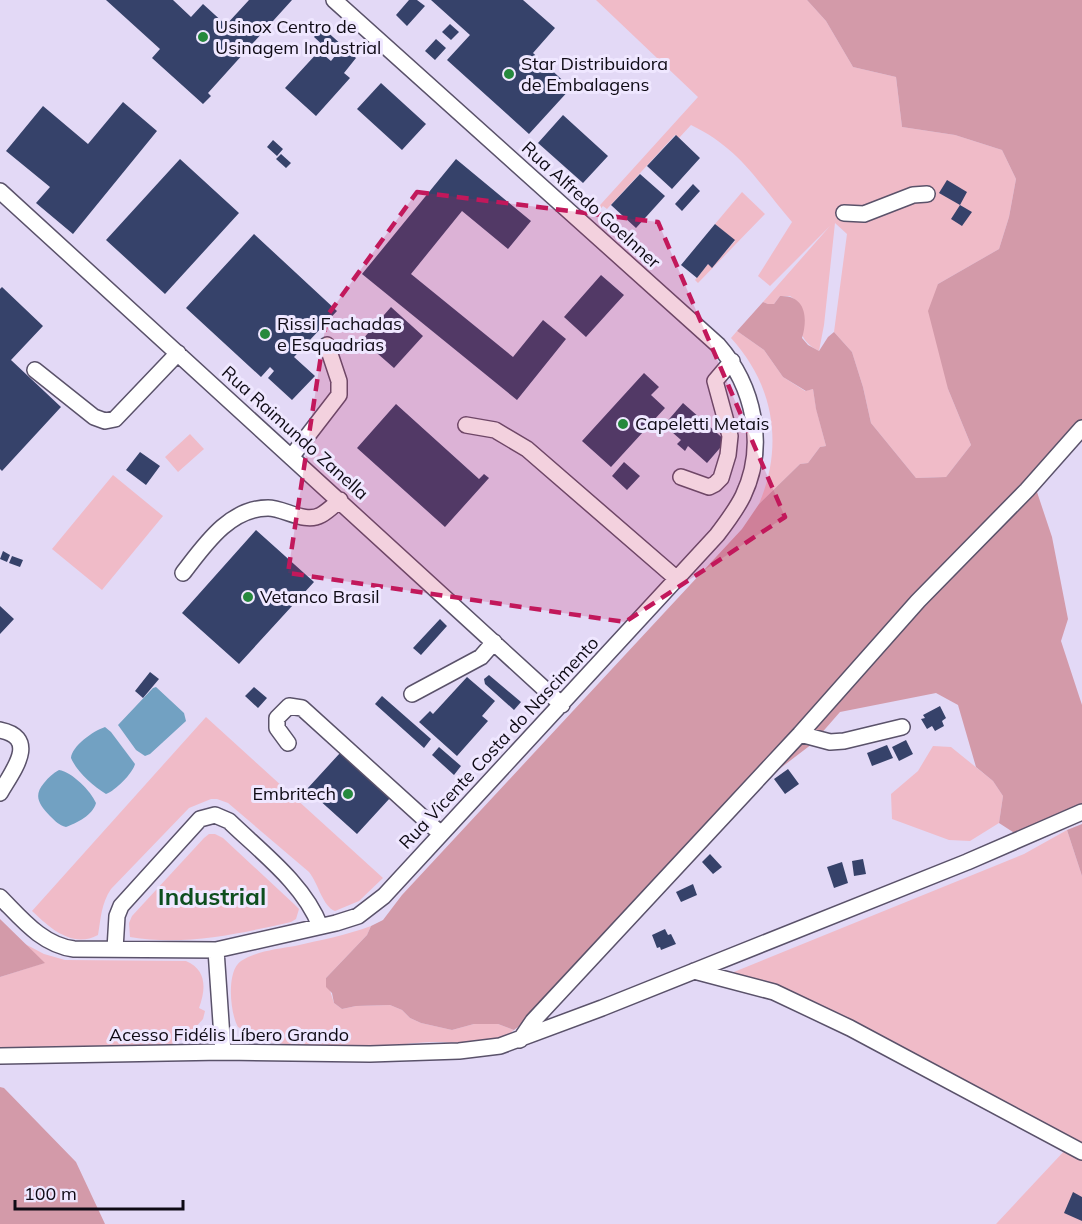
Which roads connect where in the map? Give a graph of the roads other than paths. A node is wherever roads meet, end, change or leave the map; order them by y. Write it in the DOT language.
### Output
graph roads {
  1 [pos="334,0"];
  2 [pos="927,194"];
  3 [pos="2,197"];
  4 [pos="844,213"];
  5 [pos="327,345"];
  6 [pos="178,353"];
  7 [pos="732,361"];
  8 [pos="35,370"];
  9 [pos="466,425"];
  10 [pos="1082,428"];
  11 [pos="292,456"];
  12 [pos="750,475"];
  13 [pos="681,477"];
  14 [pos="340,501"];
  15 [pos="183,573"];
  16 [pos="677,579"];
  17 [pos="494,642"];
  18 [pos="412,694"];
  19 [pos="562,705"];
  20 [pos="902,728"];
  21 [pos="0,730"];
  22 [pos="800,735"];
  23 [pos="288,743"];
  24 [pos="0,793"];
  25 [pos="1082,812"];
  26 [pos="441,834"];
  27 [pos="0,897"];
  28 [pos="320,926"];
  29 [pos="115,949"];
  30 [pos="216,950"];
  31 [pos="694,971"];
  32 [pos="520,1040"];
  33 [pos="223,1052"];
  34 [pos="0,1056"];
  35 [pos="1082,1152"];
  1 -- 7 [label="street, Rua Alfredo Goelnner"];
  2 -- 4 [label="street"];
  3 -- 6 [label="street, Rua Raimundo Zanella"];
  5 -- 11 [label="street"];
  6 -- 8 [label="street"];
  6 -- 11 [label="street, Rua Raimundo Zanella"];
  7 -- 12 [label="street, Rua Alfredo Goelnner"];
  7 -- 13 [label="street"];
  9 -- 16 [label="street"];
  10 -- 22 [label="street"];
  11 -- 14 [label="street, Rua Raimundo Zanella"];
  12 -- 16 [label="street, Rua Vicente Costa do Nascimento"];
  14 -- 15 [label="street"];
  14 -- 17 [label="street, Rua Raimundo Zanella"];
  16 -- 19 [label="street, Rua Vicente Costa do Nascimento"];
  17 -- 18 [label="street"];
  17 -- 19 [label="street, Rua Raimundo Zanella"];
  19 -- 26 [label="street, Rua Vicente Costa do Nascimento"];
  20 -- 22 [label="street"];
  21 -- 24 [label="street"];
  22 -- 32 [label="street"];
  23 -- 26 [label="street"];
  25 -- 31 [label="street, Acesso Fidélis Líbero Grando"];
  26 -- 28 [label="street, Rua Vicente Costa do Nascimento"];
  27 -- 29 [label="street, Rua Vicente Costa do Nascimento"];
  28 -- 29 [label="street"];
  28 -- 30 [label="street, Rua Vicente Costa do Nascimento"];
  29 -- 30 [label="street, Rua Vicente Costa do Nascimento"];
  30 -- 33 [label="street"];
  31 -- 32 [label="street, Acesso Fidélis Líbero Grando"];
  31 -- 35 [label="street"];
  32 -- 33 [label="street, Acesso Fidélis Líbero Grando"];
  33 -- 34 [label="street, Acesso Fidélis Líbero Grando"];
}
